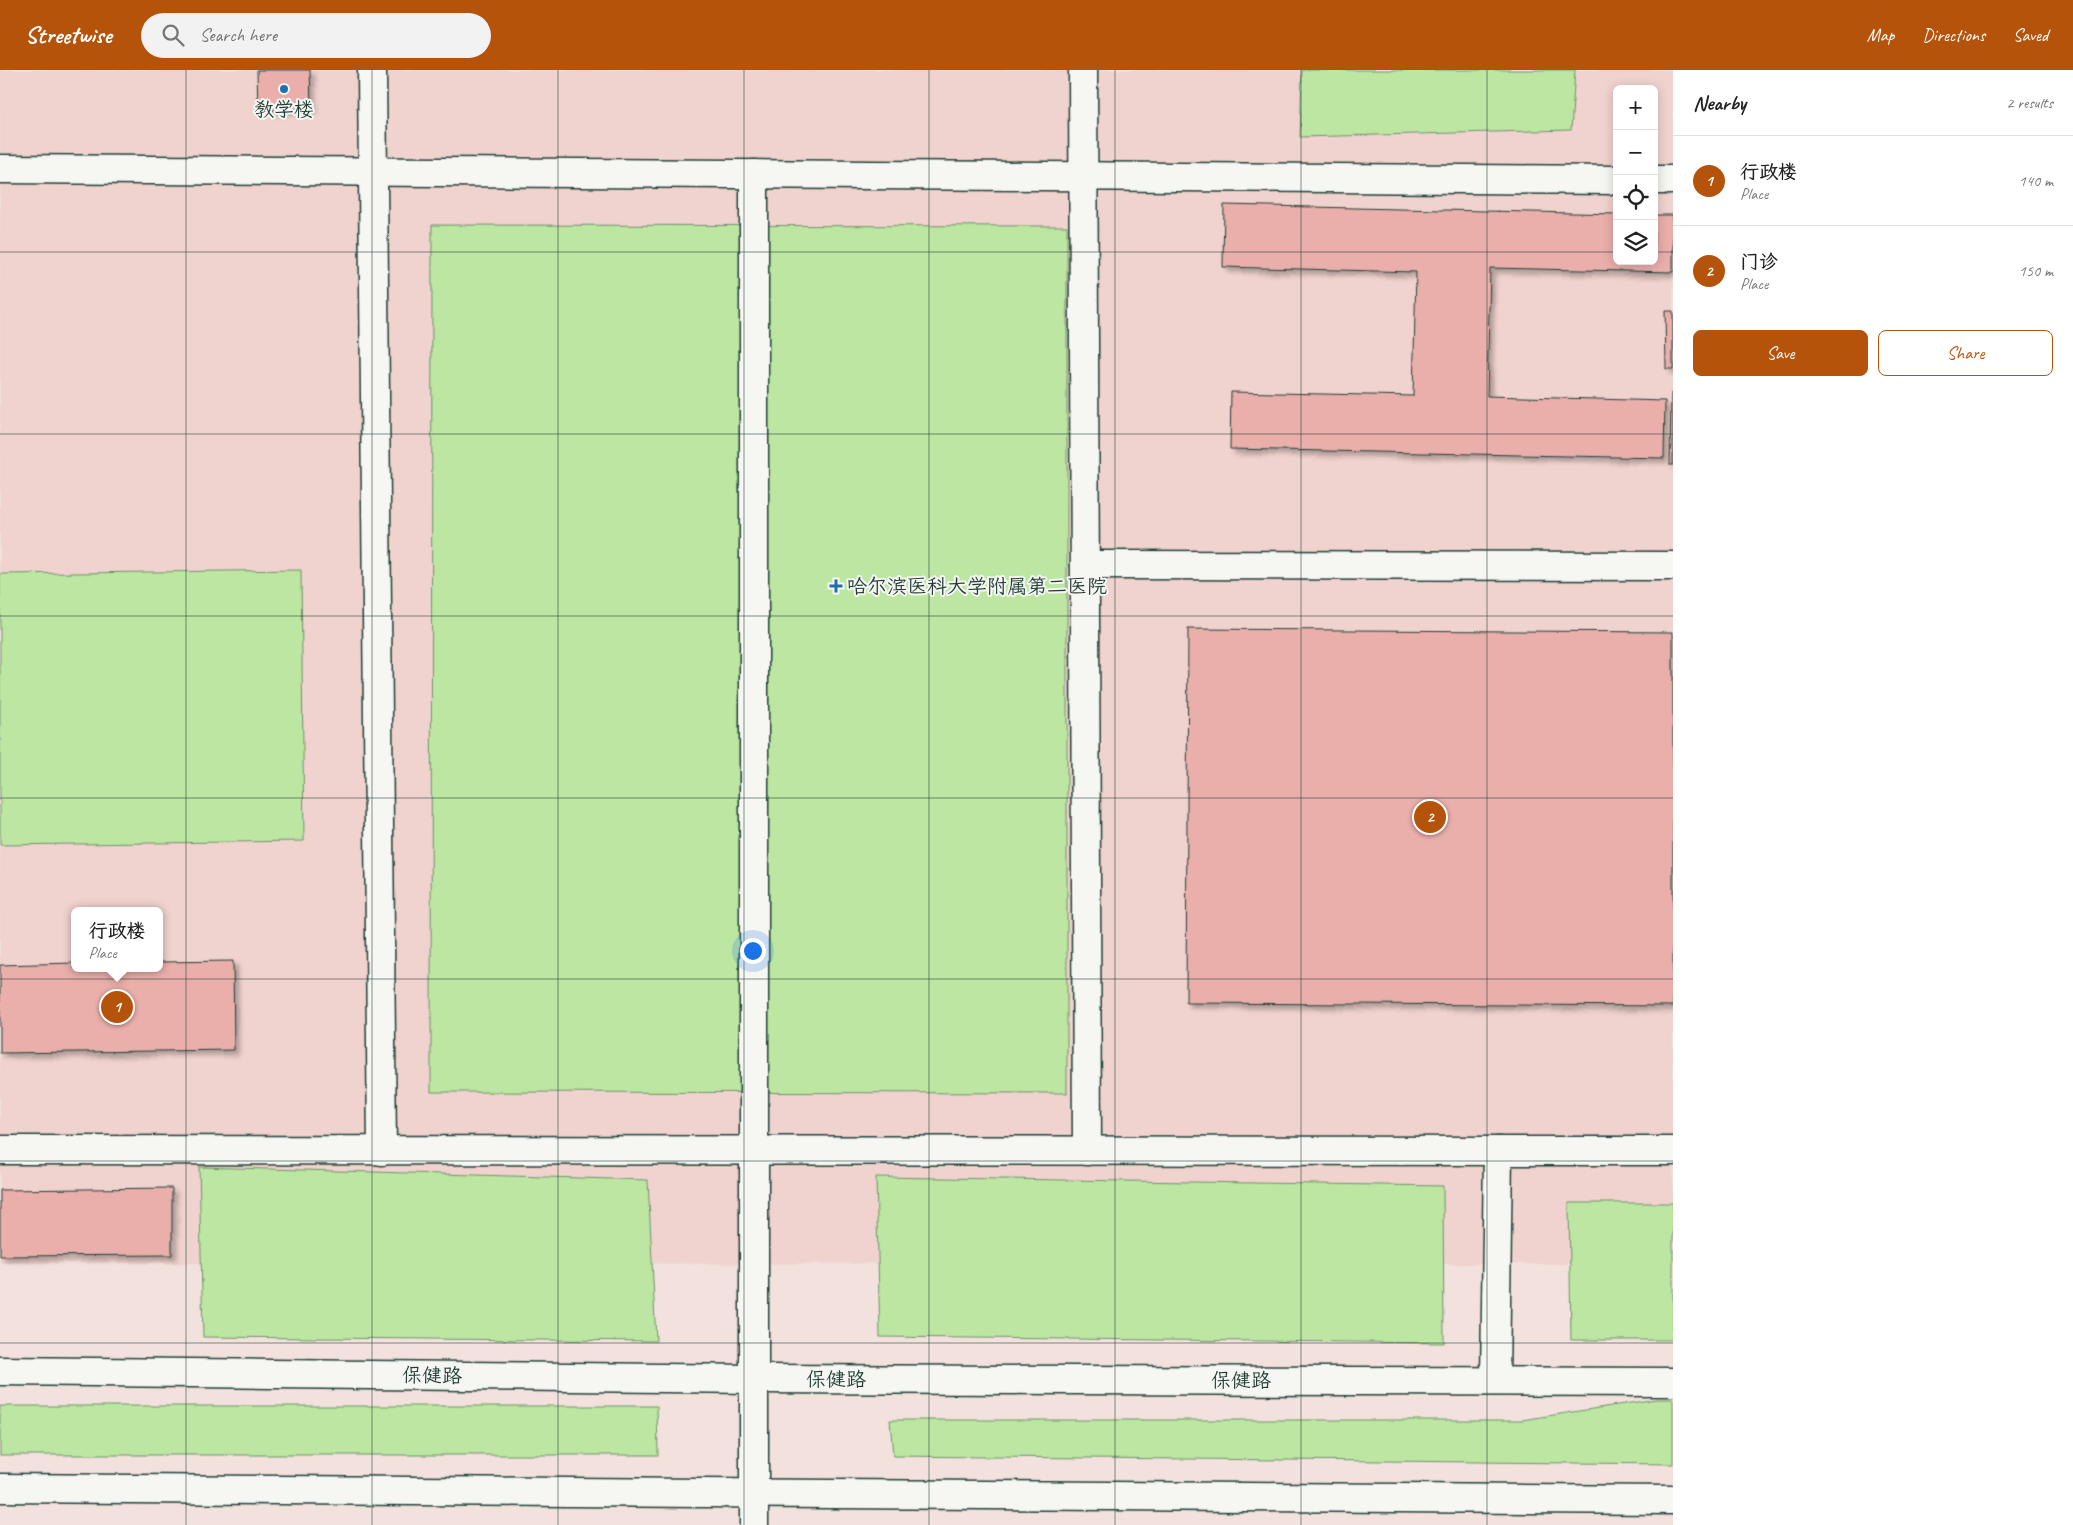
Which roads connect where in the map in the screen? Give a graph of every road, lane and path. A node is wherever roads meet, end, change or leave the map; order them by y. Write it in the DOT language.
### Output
graph roads {
  1 [pos="372,70"];
  2 [pos="1084,70"];
  3 [pos="0,170"];
  4 [pos="373,172"];
  5 [pos="754,174"];
  6 [pos="1084,177"];
  7 [pos="1613,180"];
  8 [pos="1658,180"];
  9 [pos="1673,180"];
  10 [pos="1085,565"];
  11 [pos="1673,566"];
  12 [pos="0,1150"];
  13 [pos="755,1150"];
  14 [pos="382,1151"];
  15 [pos="1087,1151"];
  16 [pos="1498,1151"];
  17 [pos="1673,1151"];
  18 [pos="0,1371"];
  19 [pos="755,1379"];
  20 [pos="1495,1381"];
  21 [pos="1673,1382"];
  22 [pos="0,1488"];
  23 [pos="754,1493"];
  24 [pos="1673,1500"];
  25 [pos="754,1525"];
  1 -- 4 [label="street"];
  2 -- 6 [label="street"];
  3 -- 4 [label="street"];
  4 -- 5 [label="street"];
  4 -- 14 [label="street"];
  5 -- 6 [label="street"];
  5 -- 13 [label="street"];
  6 -- 7 [label="street"];
  6 -- 10 [label="street"];
  8 -- 9 [label="street"];
  10 -- 11 [label="street"];
  10 -- 15 [label="street"];
  12 -- 14 [label="street"];
  13 -- 14 [label="street"];
  13 -- 15 [label="street"];
  13 -- 19 [label="street"];
  15 -- 16 [label="street"];
  16 -- 17 [label="street"];
  16 -- 20 [label="street"];
  18 -- 19 [label="street, 保健路"];
  19 -- 20 [label="street, 保健路"];
  19 -- 23 [label="street"];
  20 -- 21 [label="street, 保健路"];
  22 -- 23 [label="street"];
  23 -- 24 [label="street"];
  23 -- 25 [label="street"];
}
